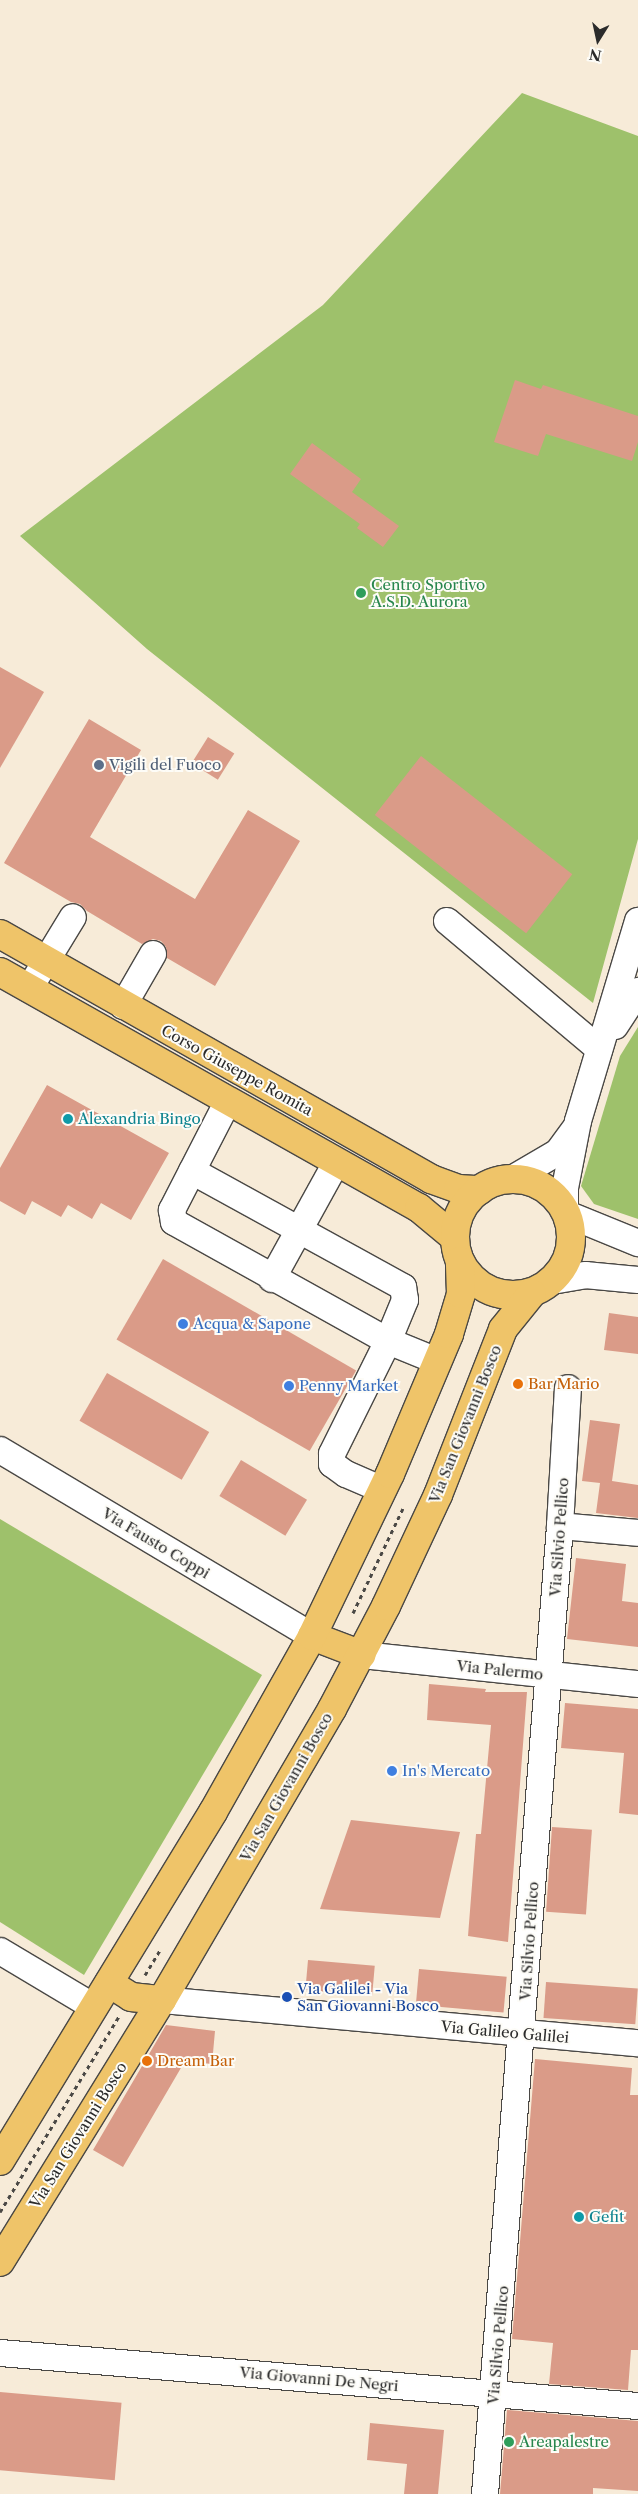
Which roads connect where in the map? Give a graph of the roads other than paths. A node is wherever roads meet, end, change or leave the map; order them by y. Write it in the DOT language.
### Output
graph roads {
  1 [pos="73,917"];
  2 [pos="448,921"];
  3 [pos="638,921"];
  4 [pos="0,934"];
  5 [pos="153,954"];
  6 [pos="46,961"];
  7 [pos="0,972"];
  8 [pos="29,989"];
  9 [pos="638,992"];
  10 [pos="123,1006"];
  11 [pos="599,1049"];
  12 [pos="228,1101"];
  13 [pos="578,1121"];
  14 [pos="336,1163"];
  15 [pos="192,1171"];
  16 [pos="512,1179"];
  17 [pos="480,1190"];
  18 [pos="566,1212"];
  19 [pos="299,1230"];
  20 [pos="638,1243"];
  21 [pos="458,1250"];
  22 [pos="272,1279"];
  23 [pos="638,1280"];
  24 [pos="542,1287"];
  25 [pos="388,1341"];
  26 [pos="437,1361"];
  27 [pos="568,1388"];
  28 [pos="0,1450"];
  29 [pos="383,1490"];
  30 [pos="560,1526"];
  31 [pos="638,1533"];
  32 [pos="312,1636"];
  33 [pos="362,1655"];
  34 [pos="549,1676"];
  35 [pos="638,1684"];
  36 [pos="0,1951"];
  37 [pos="109,1983"];
  38 [pos="162,2000"];
  39 [pos="94,2007"];
  40 [pos="522,2034"];
  41 [pos="638,2043"];
  42 [pos="0,2161"];
  43 [pos="0,2262"];
  44 [pos="0,2354"];
  45 [pos="494,2394"];
  46 [pos="638,2406"];
  47 [pos="485,2494"];
  1 -- 6 [label="street"];
  2 -- 11 [label="street"];
  3 -- 11 [label="street"];
  4 -- 6 [label="main road, Corso Giuseppe Romita"];
  5 -- 10 [label="street"];
  6 -- 8 [label="street"];
  6 -- 10 [label="main road, Corso Giuseppe Romita"];
  7 -- 8 [label="main road, Corso Giuseppe Romita"];
  8 -- 12 [label="main road, Corso Giuseppe Romita"];
  9 -- 11 [label="street"];
  10 -- 17 [label="main road, Corso Giuseppe Romita"];
  11 -- 13 [label="street"];
  12 -- 14 [label="main road, Corso Giuseppe Romita"];
  12 -- 15 [label="street"];
  13 -- 16 [label="street"];
  13 -- 18 [label="street"];
  14 -- 19 [label="street"];
  14 -- 21 [label="main road, Corso Giuseppe Romita"];
  15 -- 19 [label="street"];
  15 -- 22 [label="street"];
  16 -- 17 [label="main road"];
  16 -- 18 [label="main road"];
  17 -- 21 [label="main road"];
  18 -- 20 [label="street"];
  18 -- 24 [label="main road"];
  19 -- 22 [label="street"];
  19 -- 25 [label="street"];
  21 -- 24 [label="main road"];
  21 -- 26 [label="main road"];
  22 -- 25 [label="street"];
  23 -- 24 [label="street"];
  24 -- 33 [label="main road, Via San Giovanni Bosco"];
  25 -- 26 [label="street"];
  25 -- 29 [label="street"];
  26 -- 29 [label="main road"];
  27 -- 30 [label="street, Via Silvio Pellico"];
  28 -- 32 [label="street, Via Fausto Coppi"];
  29 -- 32 [label="main road"];
  30 -- 31 [label="street"];
  30 -- 34 [label="street, Via Silvio Pellico"];
  32 -- 33 [label="main road"];
  32 -- 37 [label="main road"];
  33 -- 34 [label="street, Via Palermo"];
  33 -- 38 [label="main road, Via San Giovanni Bosco"];
  34 -- 35 [label="street, Via Palermo"];
  34 -- 40 [label="street, Via Silvio Pellico"];
  36 -- 39 [label="street"];
  37 -- 38 [label="main road"];
  37 -- 39 [label="main road"];
  38 -- 40 [label="street, Via Galileo Galilei"];
  38 -- 43 [label="main road, Via San Giovanni Bosco"];
  39 -- 42 [label="main road"];
  40 -- 41 [label="street, Via Galileo Galilei"];
  40 -- 45 [label="street, Via Silvio Pellico"];
  44 -- 45 [label="street, Via Giovanni De Negri"];
  45 -- 46 [label="street, Via Giovanni De Negri"];
  45 -- 47 [label="street, Via Silvio Pellico"];
}
